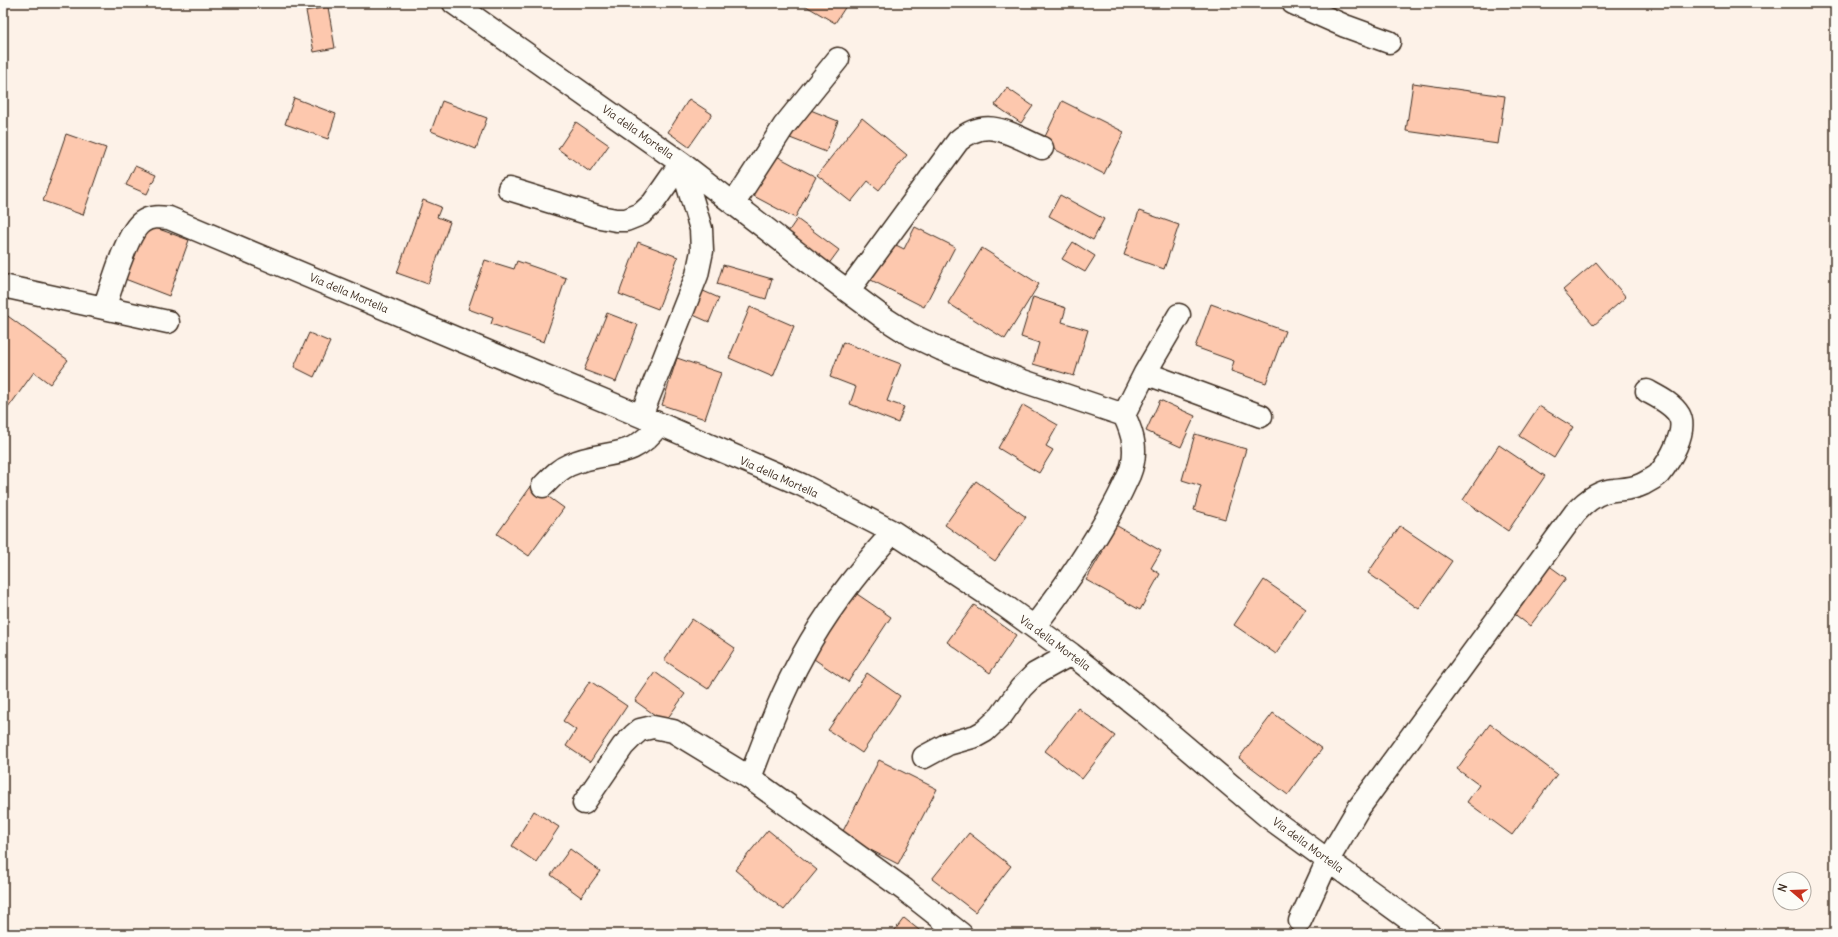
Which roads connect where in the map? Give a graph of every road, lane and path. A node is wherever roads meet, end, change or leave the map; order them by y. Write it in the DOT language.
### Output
graph roads {
  1 [pos="454,3"];
  2 [pos="1293,3"];
  3 [pos="1389,42"];
  4 [pos="838,59"];
  5 [pos="1042,148"];
  6 [pos="681,162"];
  7 [pos="509,189"];
  8 [pos="734,203"];
  9 [pos="3,286"];
  10 [pos="848,292"];
  11 [pos="104,308"];
  12 [pos="1179,315"];
  13 [pos="168,322"];
  14 [pos="1145,373"];
  15 [pos="1647,391"];
  16 [pos="1124,415"];
  17 [pos="1261,416"];
  18 [pos="650,420"];
  19 [pos="543,486"];
  20 [pos="893,532"];
  21 [pos="1034,627"];
  22 [pos="1071,654"];
  23 [pos="924,757"];
  24 [pos="750,778"];
  25 [pos="584,803"];
  26 [pos="1328,860"];
  27 [pos="1300,922"];
  28 [pos="961,934"];
  29 [pos="1429,934"];
  1 -- 6 [label="street, Via della Mortella"];
  2 -- 3 [label="street"];
  4 -- 8 [label="street"];
  5 -- 10 [label="street"];
  6 -- 7 [label="street"];
  6 -- 8 [label="street"];
  6 -- 18 [label="street, Via della Mortella"];
  8 -- 10 [label="street"];
  9 -- 11 [label="street"];
  10 -- 16 [label="street"];
  11 -- 13 [label="street"];
  11 -- 18 [label="street, Via della Mortella"];
  12 -- 14 [label="street"];
  14 -- 16 [label="street"];
  14 -- 17 [label="street"];
  15 -- 26 [label="street"];
  16 -- 21 [label="street"];
  18 -- 19 [label="street"];
  18 -- 20 [label="street, Via della Mortella"];
  20 -- 21 [label="street, Via della Mortella"];
  20 -- 24 [label="street"];
  21 -- 22 [label="street, Via della Mortella"];
  22 -- 23 [label="street"];
  22 -- 26 [label="street, Via della Mortella"];
  24 -- 25 [label="street"];
  24 -- 28 [label="street"];
  26 -- 27 [label="street"];
  26 -- 29 [label="street, Via della Mortella"];
}
